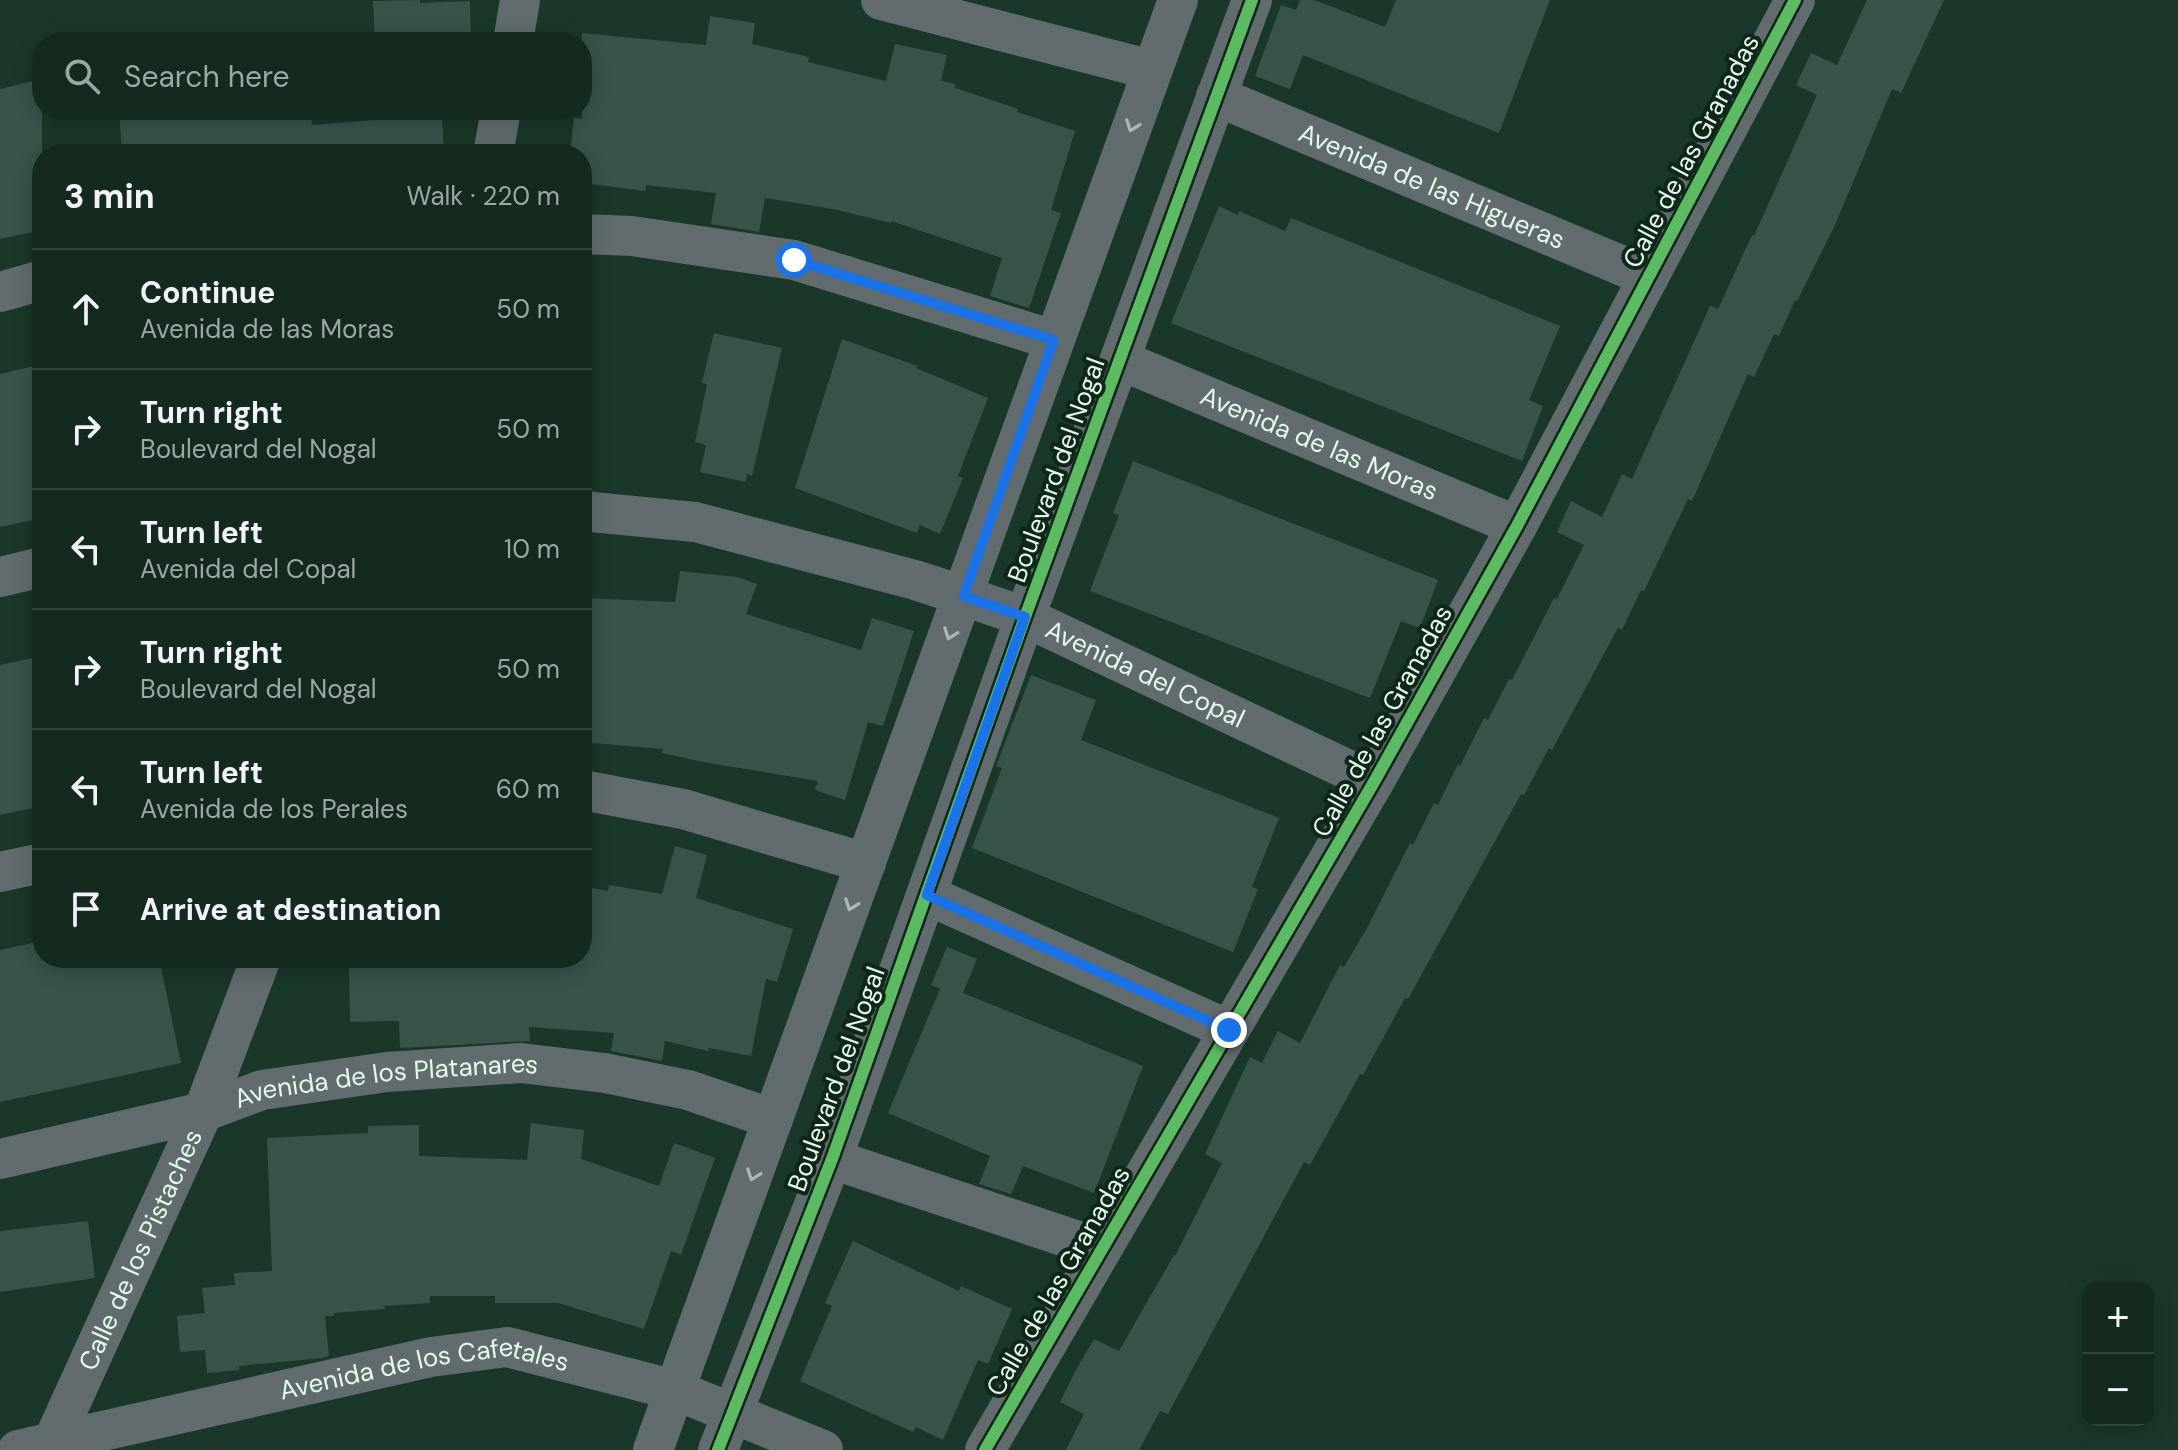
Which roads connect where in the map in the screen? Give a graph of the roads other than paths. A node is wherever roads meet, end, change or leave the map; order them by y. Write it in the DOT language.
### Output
graph roads {
  1 [pos="520,0"];
  2 [pos="881,0"];
  3 [pos="1178,0"];
  4 [pos="1252,0"];
  5 [pos="1782,4"];
  6 [pos="515,32"];
  7 [pos="1152,70"];
  8 [pos="1216,96"];
  9 [pos="499,120"];
  10 [pos="495,144"];
  11 [pos="592,234"];
  12 [pos="1649,277"];
  13 [pos="32,283"];
  14 [pos="0,292"];
  15 [pos="1054,340"];
  16 [pos="1120,360"];
  17 [pos="592,512"];
  18 [pos="1517,526"];
  19 [pos="32,569"];
  20 [pos="0,577"];
  21 [pos="964,596"];
  22 [pos="1025,617"];
  23 [pos="1374,782"];
  24 [pos="592,792"];
  25 [pos="866,863"];
  26 [pos="32,865"];
  27 [pos="0,872"];
  28 [pos="927,895"];
  29 [pos="257,968"];
  30 [pos="1229,1030"];
  31 [pos="203,1112"];
  32 [pos="773,1119"];
  33 [pos="0,1159"];
  34 [pos="832,1159"];
  35 [pos="1102,1249"];
  36 [pos="675,1390"];
  37 [pos="733,1412"];
  38 [pos="40,1447"];
  39 [pos="653,1450"];
  40 [pos="718,1450"];
  41 [pos="823,1450"];
  42 [pos="985,1450"];
  1 -- 6 [label="street"];
  2 -- 7 [label="street"];
  3 -- 7 [label="street, Boulevard del Nogal"];
  4 -- 8 [label="street, Boulevard del Nogal"];
  5 -- 12 [label="street, Calle de las Granadas"];
  7 -- 15 [label="street, Boulevard del Nogal, one-way"];
  8 -- 12 [label="street, Avenida de las Higueras"];
  8 -- 16 [label="street, Boulevard del Nogal"];
  9 -- 10 [label="street"];
  11 -- 15 [label="street"];
  12 -- 18 [label="street, Calle de las Granadas"];
  13 -- 14 [label="street"];
  15 -- 21 [label="street, Boulevard del Nogal"];
  16 -- 18 [label="street, Avenida de las Moras"];
  16 -- 22 [label="street, Boulevard del Nogal"];
  17 -- 21 [label="street, Avenida del Copal"];
  18 -- 23 [label="street, Calle de las Granadas"];
  19 -- 20 [label="street"];
  21 -- 22 [label="street, Avenida del Copal"];
  21 -- 25 [label="street, Boulevard del Nogal, one-way"];
  22 -- 23 [label="street, Avenida del Copal"];
  22 -- 28 [label="street, Boulevard del Nogal"];
  23 -- 30 [label="street, Calle de las Granadas"];
  24 -- 25 [label="street"];
  25 -- 32 [label="street, Boulevard del Nogal, one-way"];
  26 -- 27 [label="street"];
  28 -- 30 [label="street"];
  28 -- 34 [label="street, Boulevard del Nogal"];
  29 -- 31 [label="street, Calle de los Pistaches"];
  30 -- 35 [label="street, Calle de las Granadas"];
  31 -- 32 [label="street, Avenida de los Platanares"];
  31 -- 33 [label="street, Avenida de los Platanares"];
  31 -- 38 [label="street, Calle de los Pistaches"];
  32 -- 36 [label="street, Boulevard del Nogal, one-way"];
  34 -- 35 [label="street"];
  34 -- 37 [label="street, Boulevard del Nogal"];
  35 -- 42 [label="street, Calle de las Granadas"];
  36 -- 37 [label="street, Avenida de los Cafetales"];
  36 -- 38 [label="street, Avenida de los Cafetales"];
  36 -- 39 [label="street, Boulevard del Nogal"];
  37 -- 40 [label="street, Boulevard del Nogal"];
  37 -- 41 [label="street, Avenida de los Cafetales"];
}
